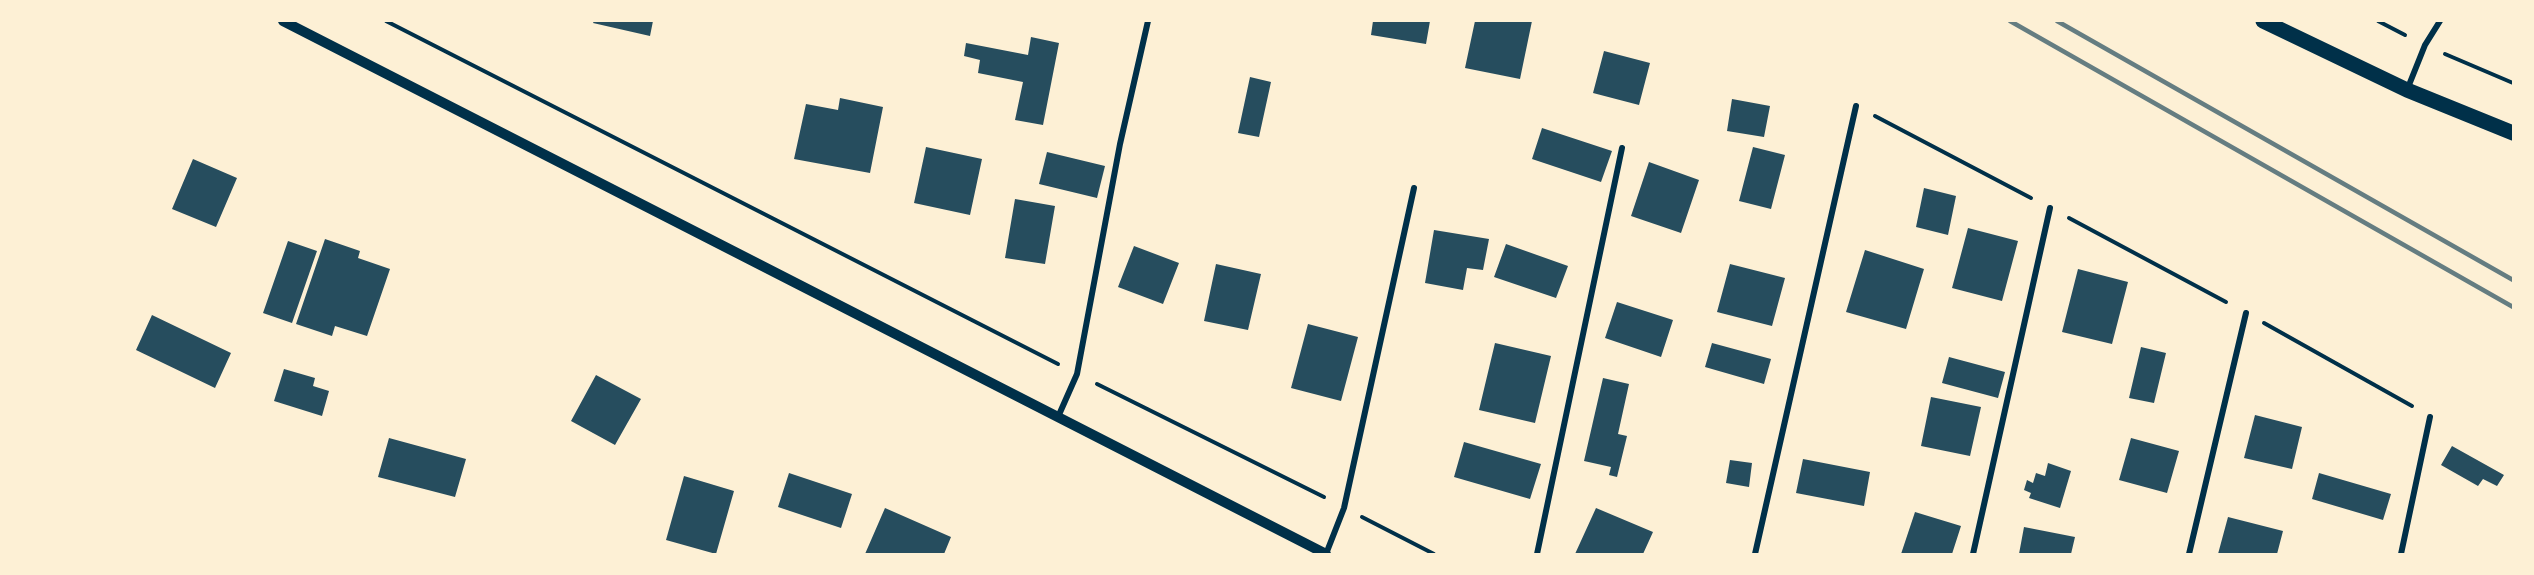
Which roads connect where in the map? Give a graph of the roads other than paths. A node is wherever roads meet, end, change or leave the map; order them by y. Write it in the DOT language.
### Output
graph roads {
  1 [pos="283,21"];
  2 [pos="1148,21"];
  3 [pos="2263,21"];
  4 [pos="2440,21"];
  5 [pos="2407,90"];
  6 [pos="1856,106"];
  7 [pos="2513,133"];
  8 [pos="1622,148"];
  9 [pos="1414,188"];
  10 [pos="2050,208"];
  11 [pos="2246,313"];
  12 [pos="1058,417"];
  13 [pos="2430,417"];
  14 [pos="1326,554"];
  15 [pos="1537,554"];
  16 [pos="1755,554"];
  17 [pos="1973,554"];
  18 [pos="2189,554"];
  19 [pos="2401,554"];
  1 -- 12 [label="street"];
  2 -- 12 [label="street"];
  3 -- 5 [label="main road"];
  4 -- 5 [label="street"];
  5 -- 7 [label="main road"];
  6 -- 16 [label="street"];
  8 -- 15 [label="street"];
  9 -- 14 [label="street"];
  10 -- 17 [label="street"];
  11 -- 18 [label="street"];
  12 -- 14 [label="street"];
  13 -- 19 [label="street"];
}
